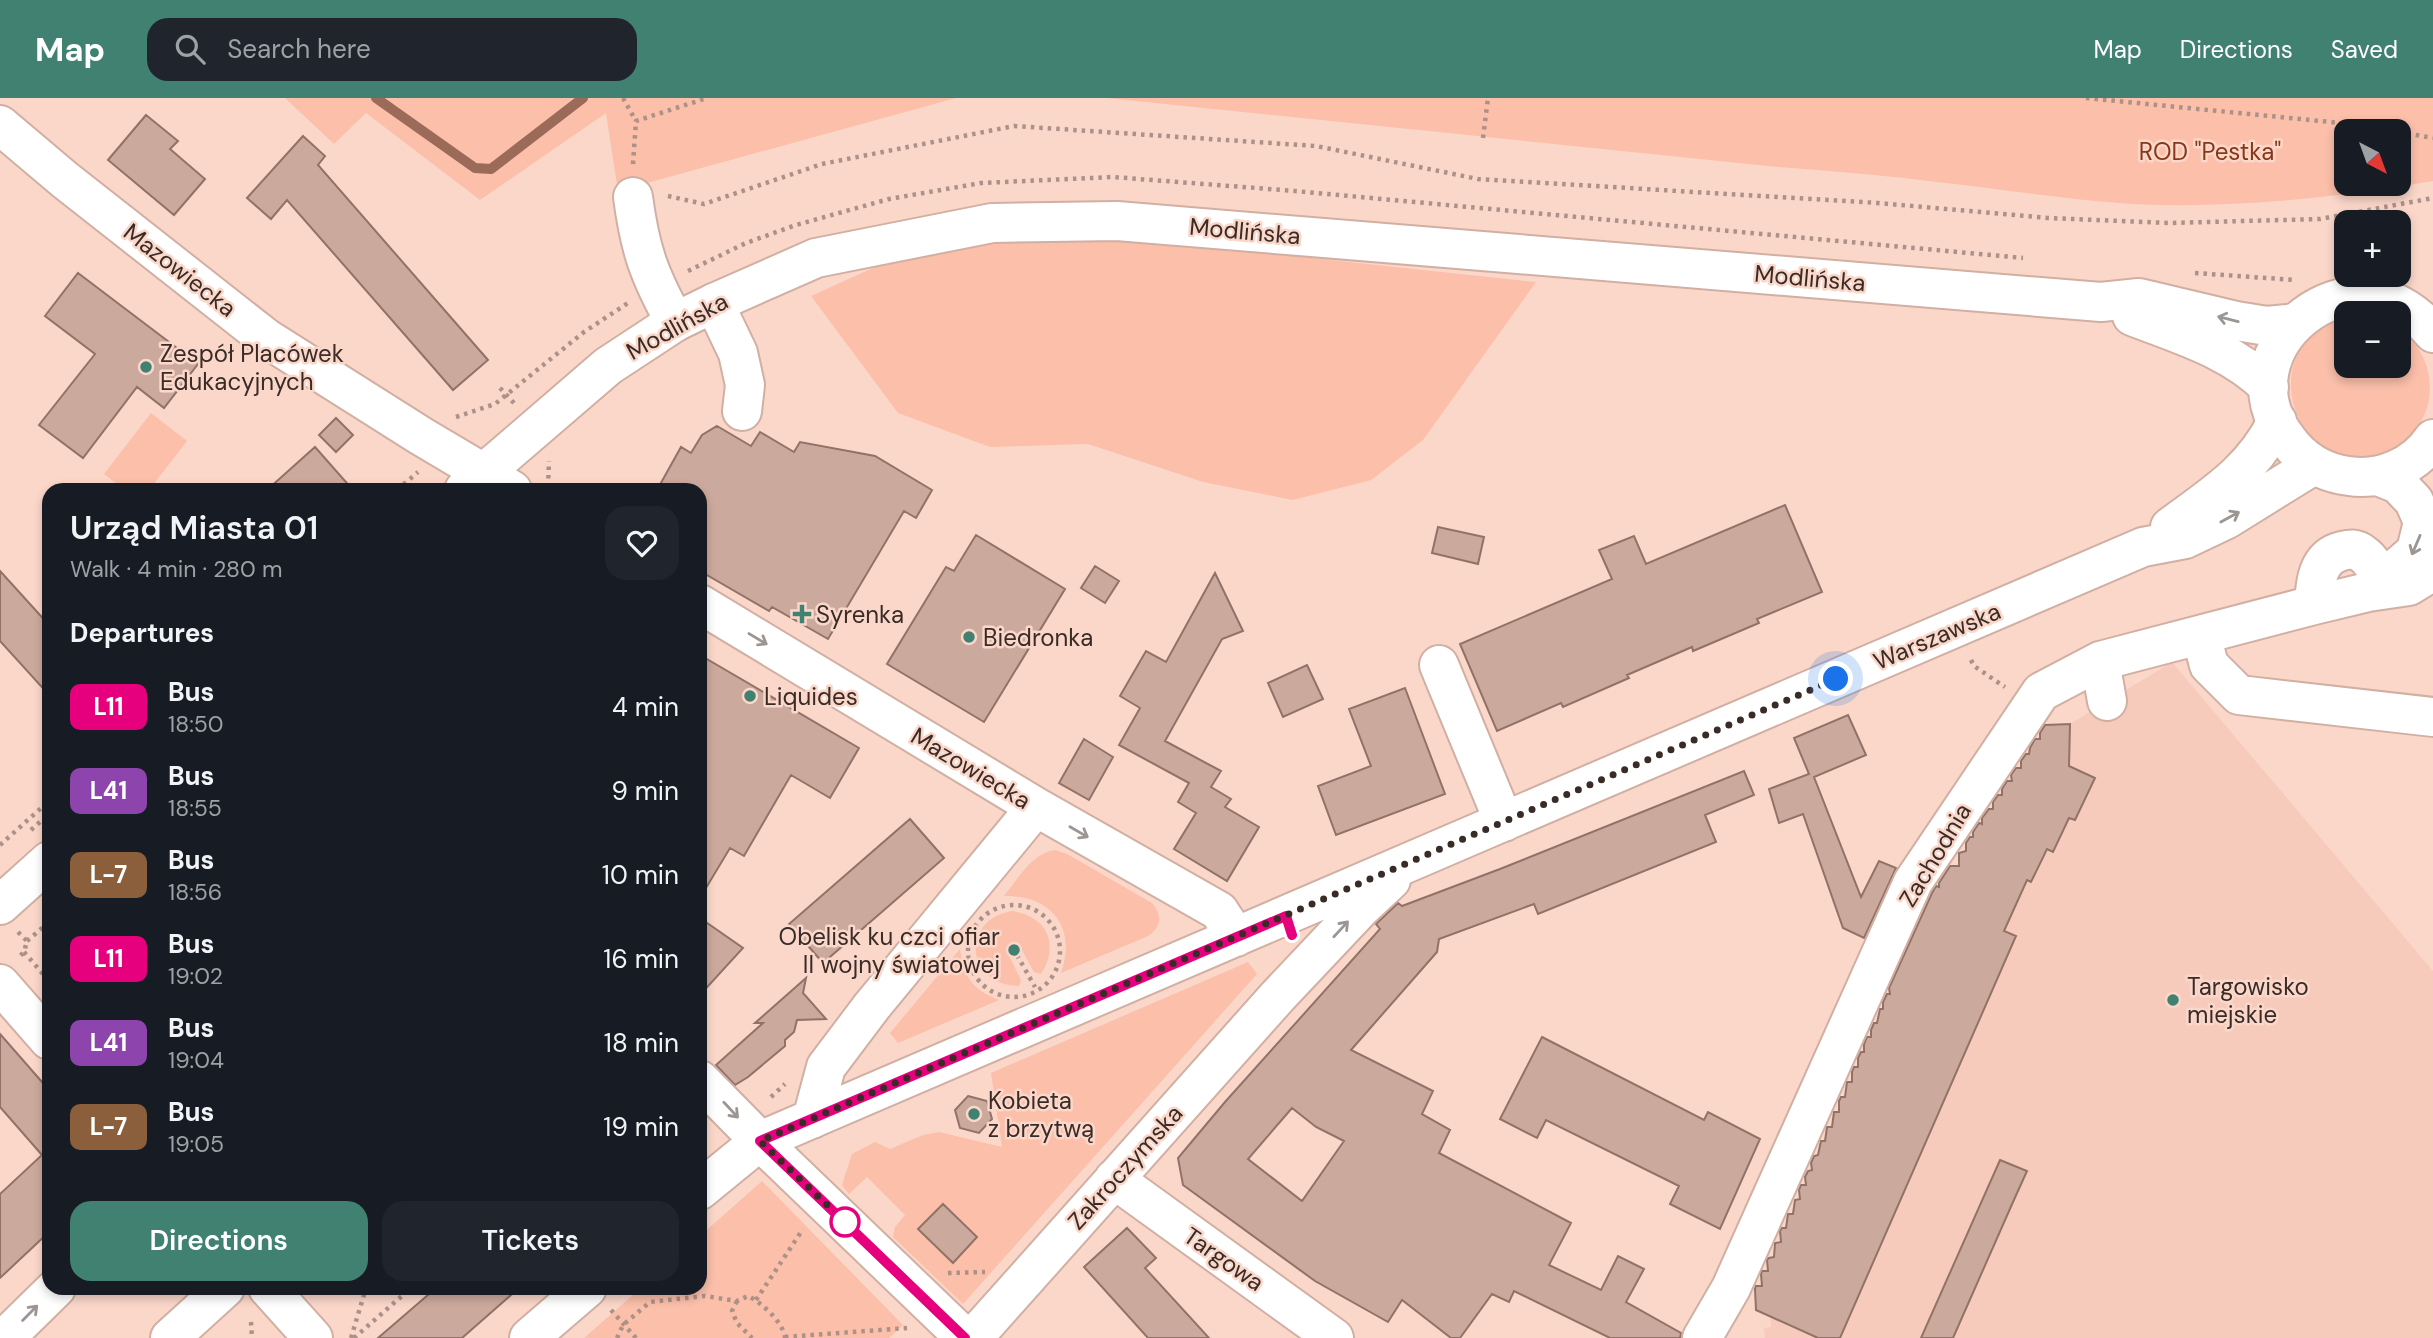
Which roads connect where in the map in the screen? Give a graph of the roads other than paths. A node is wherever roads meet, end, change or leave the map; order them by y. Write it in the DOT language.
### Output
graph roads {
  1 [pos="0,125"];
  2 [pos="633,186"];
  3 [pos="2101,302"];
  4 [pos="714,303"];
  5 [pos="675,322"];
  6 [pos="2295,323"];
  7 [pos="2433,333"];
  8 [pos="2273,404"];
  9 [pos="741,411"];
  10 [pos="2431,448"];
  11 [pos="2314,465"];
  12 [pos="2378,476"];
  13 [pos="484,483"];
  14 [pos="487,483"];
  15 [pos="2143,547"];
  16 [pos="2433,571"];
  17 [pos="2375,587"];
  18 [pos="707,608"];
  19 [pos="2201,635"];
  20 [pos="2100,661"];
  21 [pos="1439,665"];
  22 [pos="2107,701"];
  23 [pos="2433,718"];
  24 [pos="1036,807"];
  25 [pos="1504,822"];
  26 [pos="1410,862"];
  27 [pos="42,871"];
  28 [pos="1286,916"];
  29 [pos="9,918"];
  30 [pos="1236,937"];
  31 [pos="8,972"];
  32 [pos="1278,996"];
  33 [pos="42,1028"];
  34 [pos="707,1087"];
  35 [pos="812,1119"];
  36 [pos="760,1141"];
  37 [pos="1115,1179"];
  38 [pos="707,1184"];
  39 [pos="48,1295"];
  40 [pos="217,1295"];
  41 [pos="274,1295"];
  42 [pos="588,1295"];
  43 [pos="5,1338"];
  44 [pos="170,1338"];
  45 [pos="313,1338"];
  46 [pos="530,1338"];
  47 [pos="965,1338"];
  48 [pos="973,1338"];
  49 [pos="1334,1338"];
  50 [pos="1702,1338"];
  1 -- 13 [label="street, Mazowiecka"];
  2 -- 5 [label="street"];
  3 -- 4 [label="street, Modlińska"];
  6 -- 3 [label="street, Modlińska, one-way"];
  3 -- 8 [label="street, Modlińska"];
  4 -- 5 [label="street, Modlińska"];
  4 -- 9 [label="street"];
  5 -- 14 [label="street, Modlińska"];
  6 -- 7 [label="street"];
  6 -- 8 [label="street, Warszawska"];
  8 -- 11 [label="street, Modlińska"];
  8 -- 15 [label="street, Warszawska"];
  10 -- 12 [label="street"];
  11 -- 12 [label="street"];
  15 -- 11 [label="street, Warszawska, one-way"];
  12 -- 17 [label="street, one-way"];
  15 -- 25 [label="street, Warszawska"];
  16 -- 17 [label="street"];
  17 -- 19 [label="street, Zachodnia"];
  18 -- 24 [label="street, Mazowiecka, one-way"];
  19 -- 20 [label="street, Zachodnia"];
  19 -- 23 [label="street"];
  20 -- 22 [label="street"];
  20 -- 50 [label="street, Zachodnia"];
  21 -- 25 [label="street"];
  24 -- 30 [label="street, Mazowiecka, one-way"];
  24 -- 35 [label="street"];
  25 -- 26 [label="street, Warszawska"];
  26 -- 28 [label="street, Warszawska"];
  32 -- 26 [label="street, Zakroczymska, one-way"];
  27 -- 29 [label="street"];
  28 -- 30 [label="street, Warszawska"];
  28 -- 32 [label="street, Zakroczymska"];
  30 -- 35 [label="street, Warszawska"];
  31 -- 33 [label="street"];
  32 -- 37 [label="street, Zakroczymska"];
  34 -- 36 [label="street, one-way"];
  35 -- 36 [label="street, Warszawska"];
  36 -- 38 [label="street, Warszawska"];
  36 -- 47 [label="street"];
  37 -- 48 [label="street, Zakroczymska"];
  37 -- 49 [label="street, Targowa"];
  43 -- 39 [label="street, one-way"];
  40 -- 44 [label="street"];
  41 -- 45 [label="street"];
  42 -- 46 [label="street"];
}
